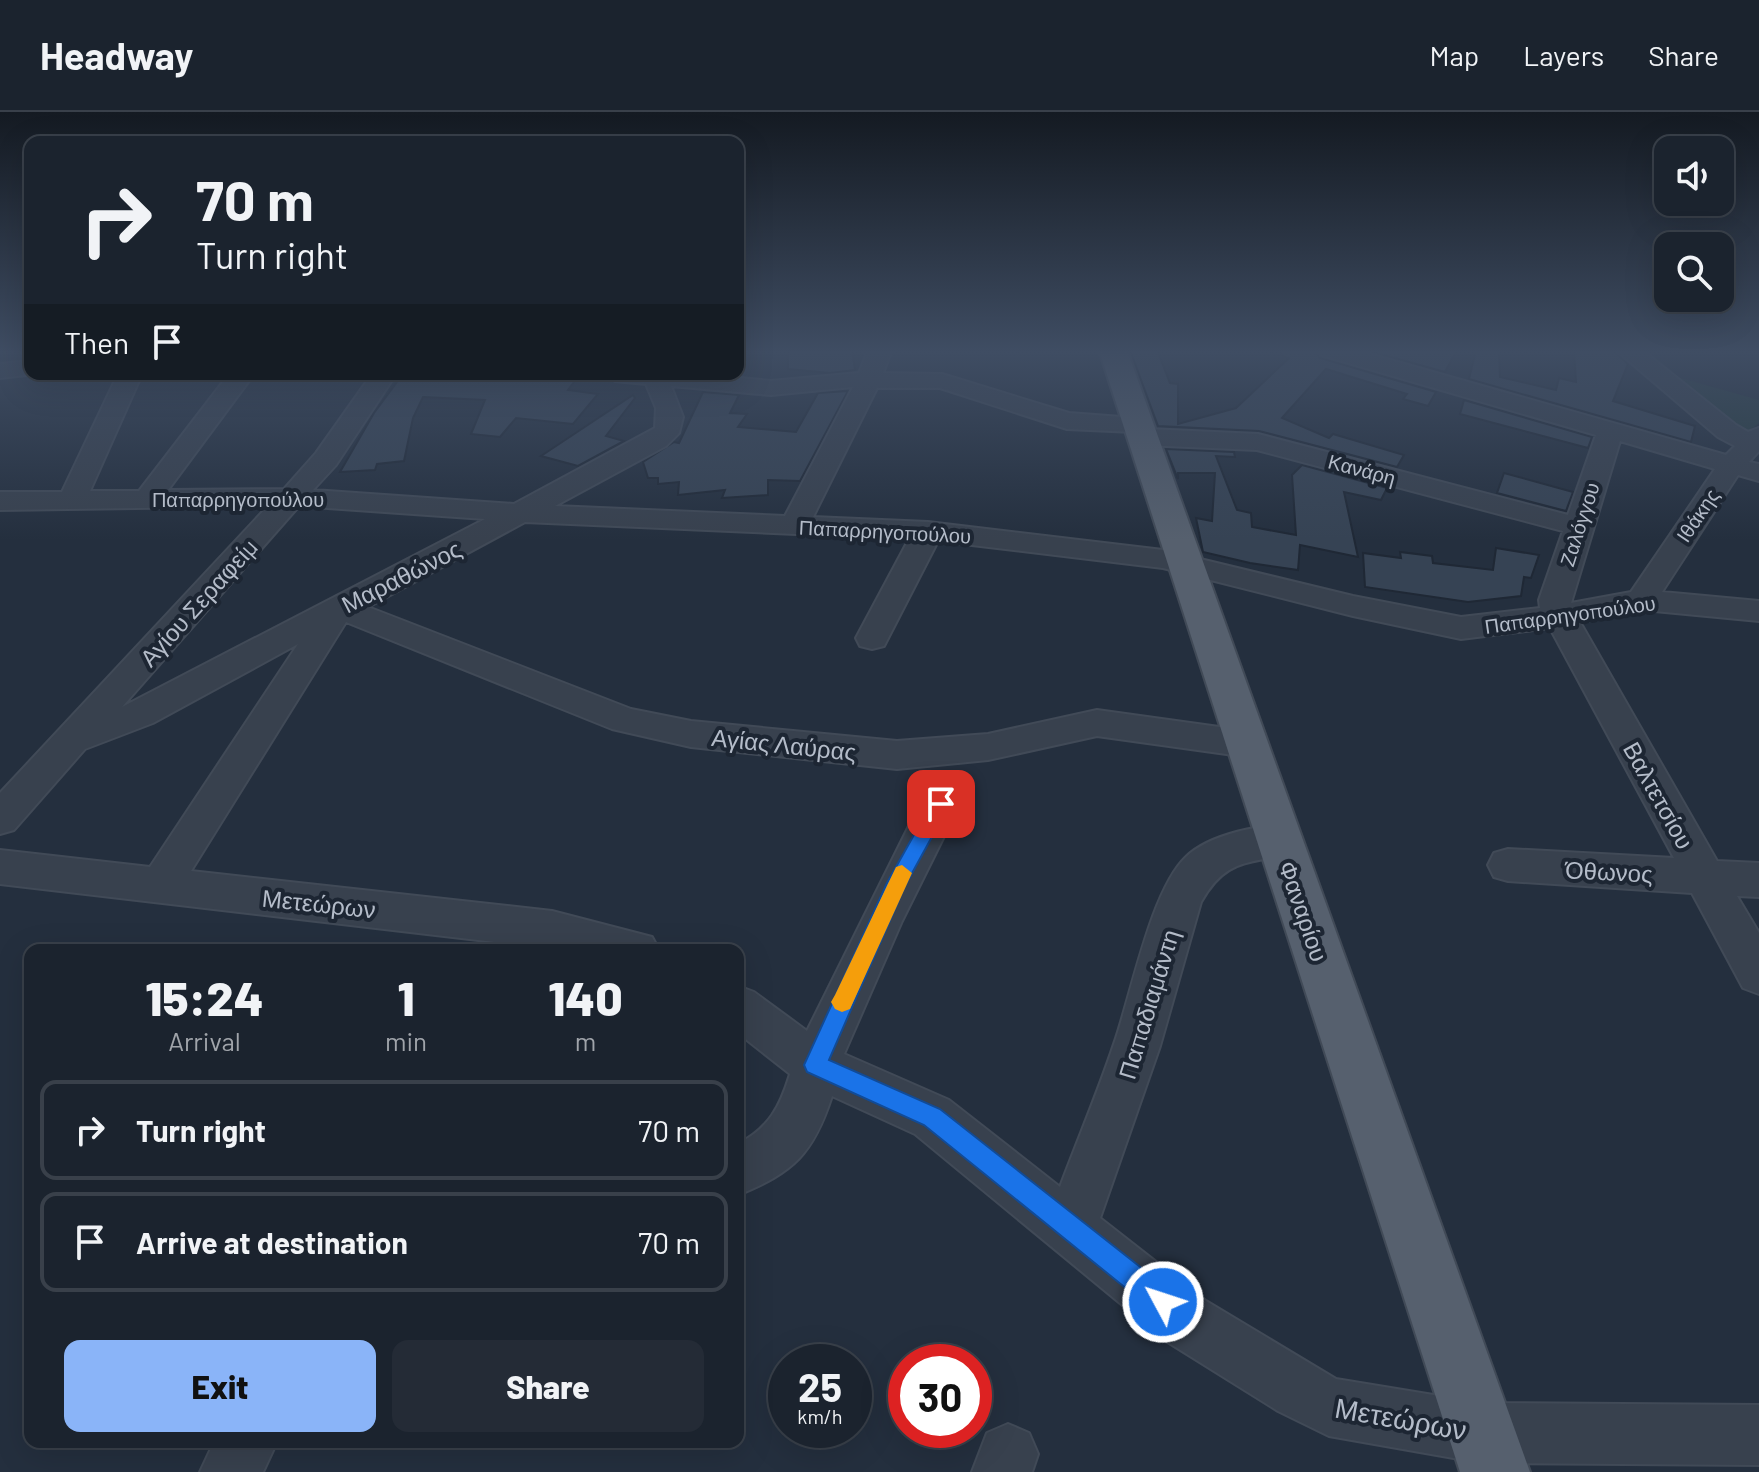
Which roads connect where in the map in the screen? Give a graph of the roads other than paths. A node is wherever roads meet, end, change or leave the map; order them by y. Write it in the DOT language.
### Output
graph roads {
  1 [pos="112,413"];
  2 [pos="212,413"];
  3 [pos="359,413"];
  4 [pos="670,413"];
  5 [pos="850,413"];
  6 [pos="1045,413"];
  7 [pos="1135,413"];
  8 [pos="1546,413"];
  9 [pos="1706,413"];
  10 [pos="1141,430"];
  11 [pos="1610,432"];
  12 [pos="1755,440"];
  13 [pos="1745,469"];
  14 [pos="293,497"];
  15 [pos="148,498"];
  16 [pos="72,500"];
  17 [pos="0,501"];
  18 [pos="522,513"];
  19 [pos="795,525"];
  20 [pos="1577,526"];
  21 [pos="928,531"];
  22 [pos="1186,564"];
  23 [pos="1644,600"];
  24 [pos="339,607"];
  25 [pos="1759,611"];
  26 [pos="1559,616"];
  27 [pos="872,638"];
  28 [pos="74,739"];
  29 [pos="1248,744"];
  30 [pos="941,804"];
  31 [pos="0,819"];
  32 [pos="1280,840"];
  33 [pos="1508,865"];
  34 [pos="0,867"];
  35 [pos="1705,877"];
  36 [pos="1759,880"];
  37 [pos="161,885"];
  38 [pos="546,940"];
  39 [pos="582,944"];
  40 [pos="1759,974"];
  41 [pos="744,1011"];
  42 [pos="815,1065"];
  43 [pos="744,1167"];
  44 [pos="1071,1226"];
  45 [pos="1759,1435"];
  46 [pos="244,1448"];
  47 [pos="1489,1452"];
  48 [pos="230,1472"];
  1 -- 16 [label="street"];
  2 -- 15 [label="street"];
  3 -- 14 [label="street, Αγίου Σεραφείμ"];
  4 -- 18 [label="street, Μαραθώνος"];
  5 -- 19 [label="street"];
  6 -- 10 [label="street, Κανάρη"];
  7 -- 10 [label="main road, Φαναρίου"];
  8 -- 11 [label="street"];
  9 -- 12 [label="street"];
  10 -- 20 [label="street, Κανάρη"];
  10 -- 22 [label="main road, Φαναρίου"];
  11 -- 13 [label="street"];
  11 -- 20 [label="street, Ζαλόγγου"];
  12 -- 13 [label="street, Ιθάκης"];
  13 -- 23 [label="street, Ιθάκης"];
  14 -- 15 [label="street, Παπαρρηγοπούλου"];
  14 -- 18 [label="street, Παπαρρηγοπούλου"];
  14 -- 28 [label="street, Αγίου Σεραφείμ"];
  15 -- 16 [label="street, Παπαρρηγοπούλου"];
  16 -- 17 [label="street, Παπαρρηγοπούλου"];
  18 -- 19 [label="street, Παπαρρηγοπούλου"];
  18 -- 24 [label="street, Μαραθώνος"];
  19 -- 21 [label="street, Παπαρρηγοπούλου"];
  20 -- 26 [label="street, Ζαλόγγου"];
  21 -- 22 [label="street, Παπαρρηγοπούλου"];
  21 -- 27 [label="street"];
  22 -- 26 [label="street, Παπαρρηγοπούλου"];
  22 -- 29 [label="main road, Φαναρίου"];
  23 -- 25 [label="street, Παπαρρηγοπούλου"];
  23 -- 26 [label="street, Παπαρρηγοπούλου"];
  24 -- 28 [label="street, Μαραθώνος"];
  24 -- 29 [label="street, Αγίας Λαύρας"];
  24 -- 37 [label="street"];
  26 -- 35 [label="street, Βαλτετσίου"];
  28 -- 31 [label="street, Αγίου Σεραφείμ"];
  29 -- 32 [label="main road, Φαναρίου"];
  30 -- 42 [label="street"];
  32 -- 44 [label="street, Παπαδιαμάντη"];
  32 -- 47 [label="main road, Φαναρίου"];
  33 -- 35 [label="street, Όθωνος"];
  34 -- 37 [label="street, Μετεώρων"];
  35 -- 36 [label="street, Όθωνος"];
  35 -- 40 [label="street, Βαλτετσίου"];
  37 -- 38 [label="street, Μετεώρων"];
  38 -- 39 [label="street, Μετεώρων"];
  41 -- 42 [label="street, Μετεώρων"];
  42 -- 43 [label="street"];
  42 -- 44 [label="street, Μετεώρων"];
  44 -- 47 [label="street, Μετεώρων"];
  45 -- 47 [label="street, Μετεώρων"];
  46 -- 48 [label="street"];
}
